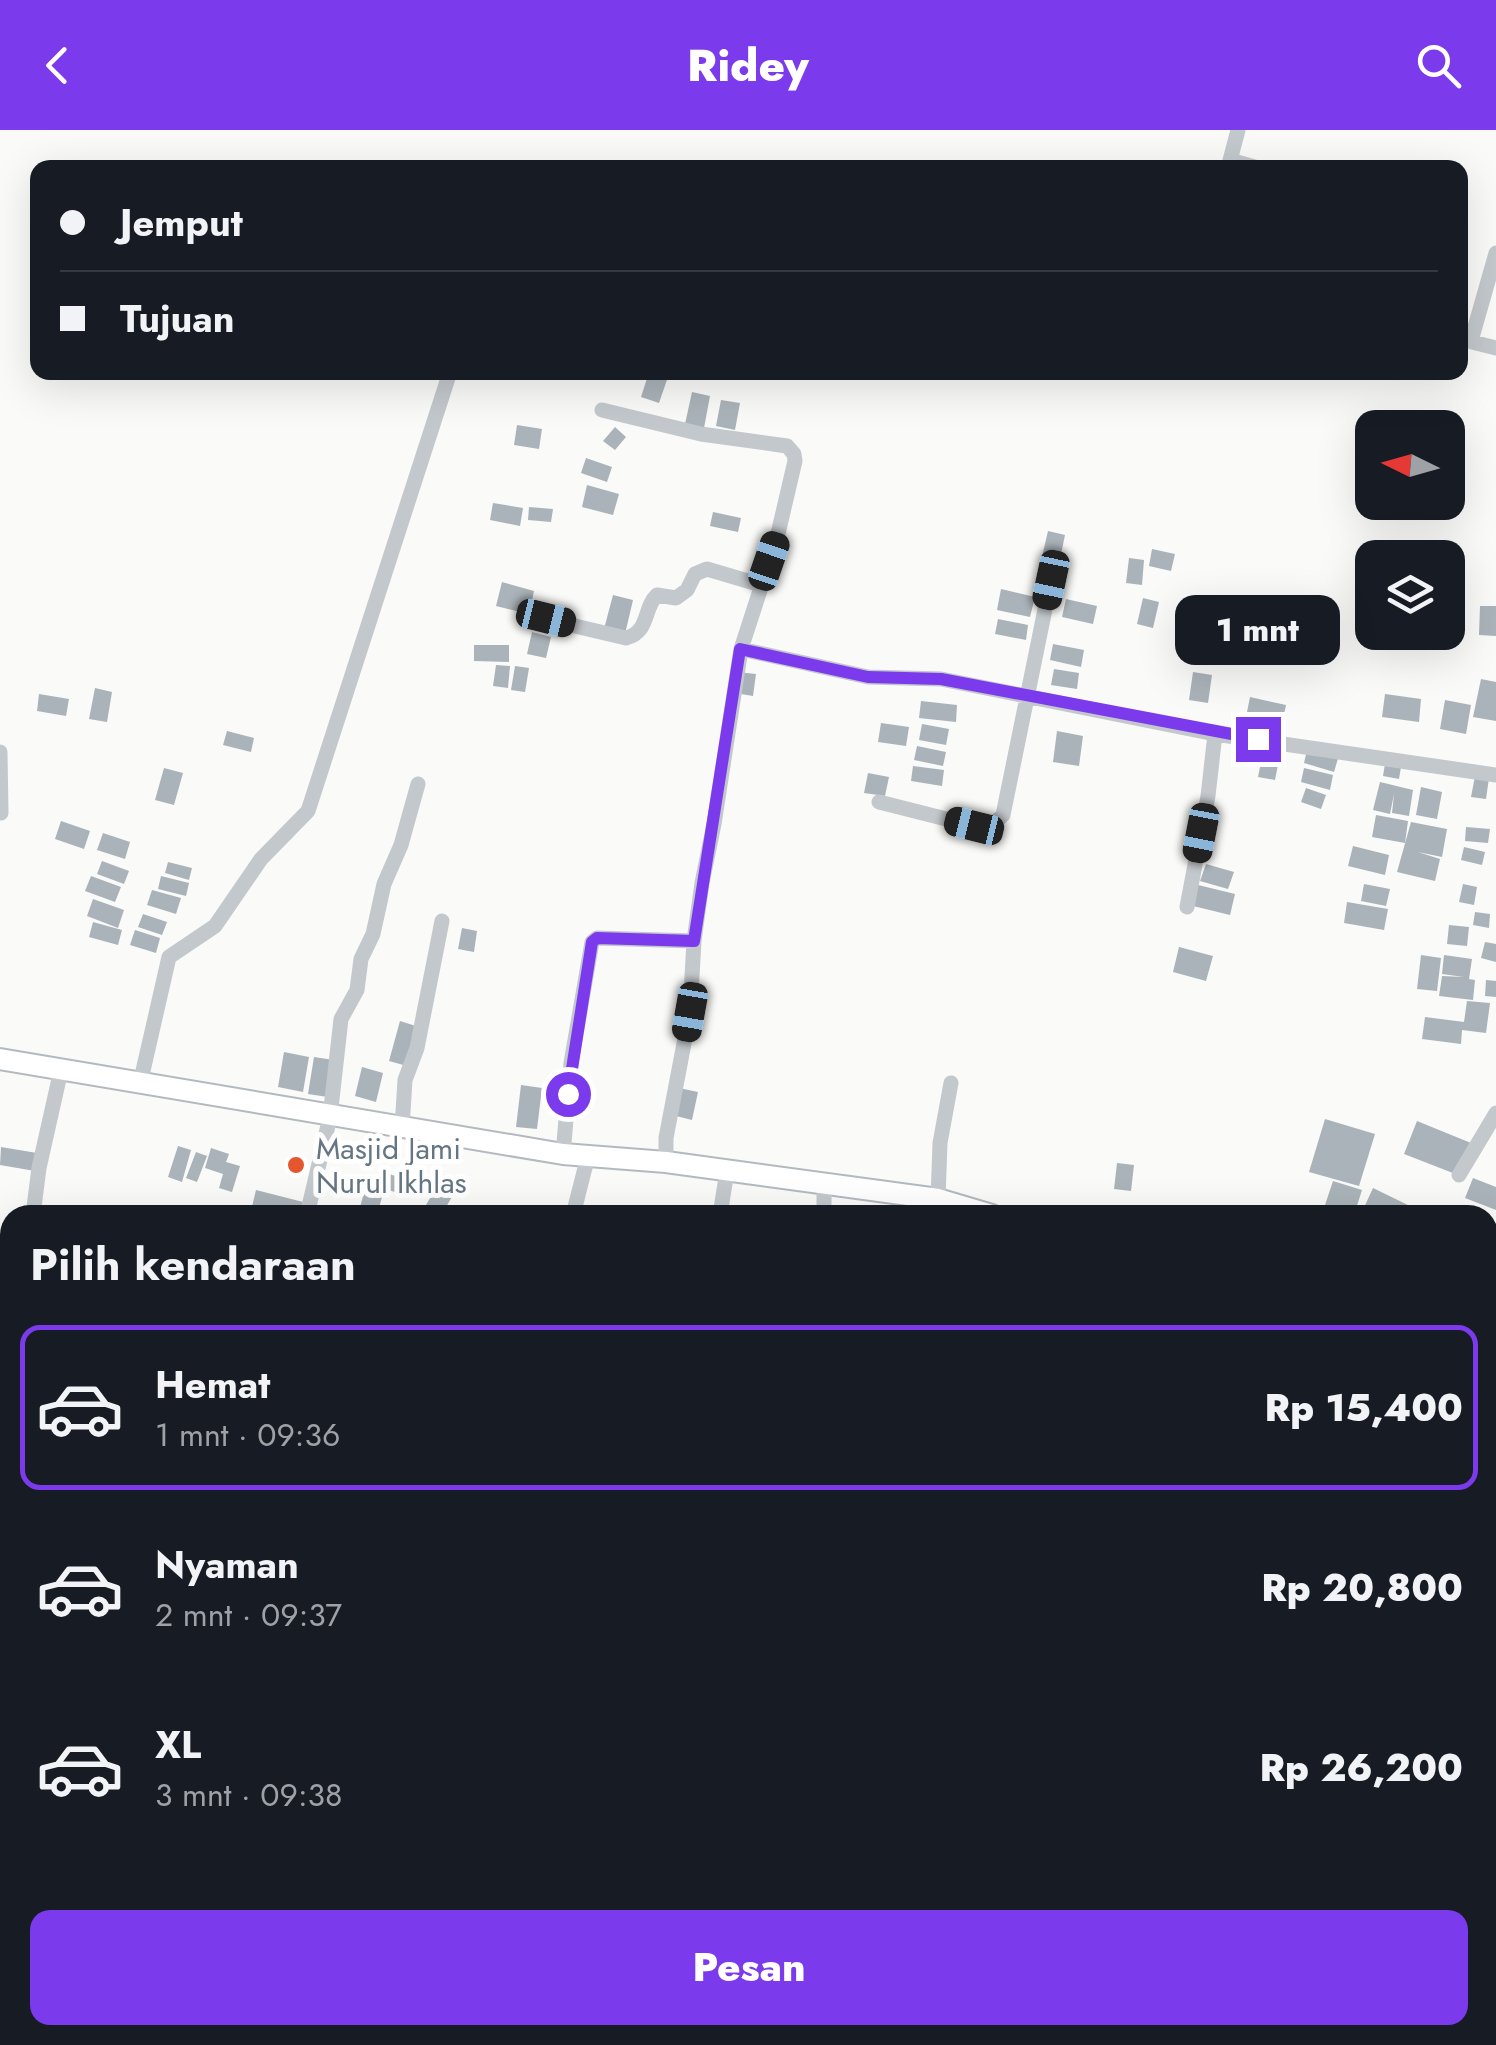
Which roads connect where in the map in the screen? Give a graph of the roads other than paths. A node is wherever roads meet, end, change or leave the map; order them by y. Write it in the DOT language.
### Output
graph roads {
  1 [pos="1238,130"];
  2 [pos="1230,160"];
  3 [pos="1496,252"];
  4 [pos="1468,331"];
  5 [pos="1468,341"];
  6 [pos="1496,348"];
  7 [pos="447,380"];
  8 [pos="602,410"];
  9 [pos="1051,580"];
  10 [pos="760,584"];
  11 [pos="546,618"];
  12 [pos="740,649"];
  13 [pos="1027,697"];
  14 [pos="1214,734"];
  15 [pos="0,752"];
  16 [pos="1496,775"];
  17 [pos="418,784"];
  18 [pos="879,802"];
  19 [pos="1,814"];
  20 [pos="1187,907"];
  21 [pos="442,921"];
  22 [pos="694,941"];
  23 [pos="0,1058"];
  24 [pos="61,1070"];
  25 [pos="950,1083"];
  26 [pos="140,1084"];
  27 [pos="1496,1112"];
  28 [pos="330,1116"];
  29 [pos="402,1128"];
  30 [pos="563,1154"];
  31 [pos="588,1156"];
  32 [pos="666,1162"];
  33 [pos="727,1170"];
  34 [pos="1459,1175"];
  35 [pos="824,1182"];
  36 [pos="938,1198"];
  37 [pos="35,1205"];
  38 [pos="308,1205"];
  39 [pos="576,1205"];
  40 [pos="722,1205"];
  41 [pos="824,1205"];
  42 [pos="960,1205"];
  1 -- 2 [label="street"];
  3 -- 4 [label="street"];
  5 -- 6 [label="street"];
  7 -- 26 [label="street"];
  8 -- 10 [label="street"];
  9 -- 13 [label="street"];
  10 -- 11 [label="street"];
  10 -- 12 [label="street"];
  12 -- 13 [label="street"];
  12 -- 22 [label="street"];
  13 -- 14 [label="street"];
  13 -- 18 [label="street"];
  14 -- 16 [label="street"];
  14 -- 20 [label="street"];
  15 -- 19 [label="street"];
  17 -- 28 [label="street"];
  21 -- 29 [label="street"];
  22 -- 30 [label="street"];
  22 -- 32 [label="street"];
  23 -- 24 [label="street"];
  24 -- 26 [label="street"];
  24 -- 37 [label="street"];
  25 -- 36 [label="street"];
  26 -- 28 [label="street"];
  27 -- 34 [label="street"];
  28 -- 29 [label="street"];
  28 -- 38 [label="street"];
  29 -- 30 [label="street"];
  30 -- 31 [label="street"];
  31 -- 32 [label="street"];
  31 -- 39 [label="street"];
  32 -- 33 [label="street"];
  33 -- 35 [label="street"];
  33 -- 40 [label="street"];
  35 -- 36 [label="street"];
  35 -- 41 [label="street"];
  36 -- 42 [label="street"];
}
